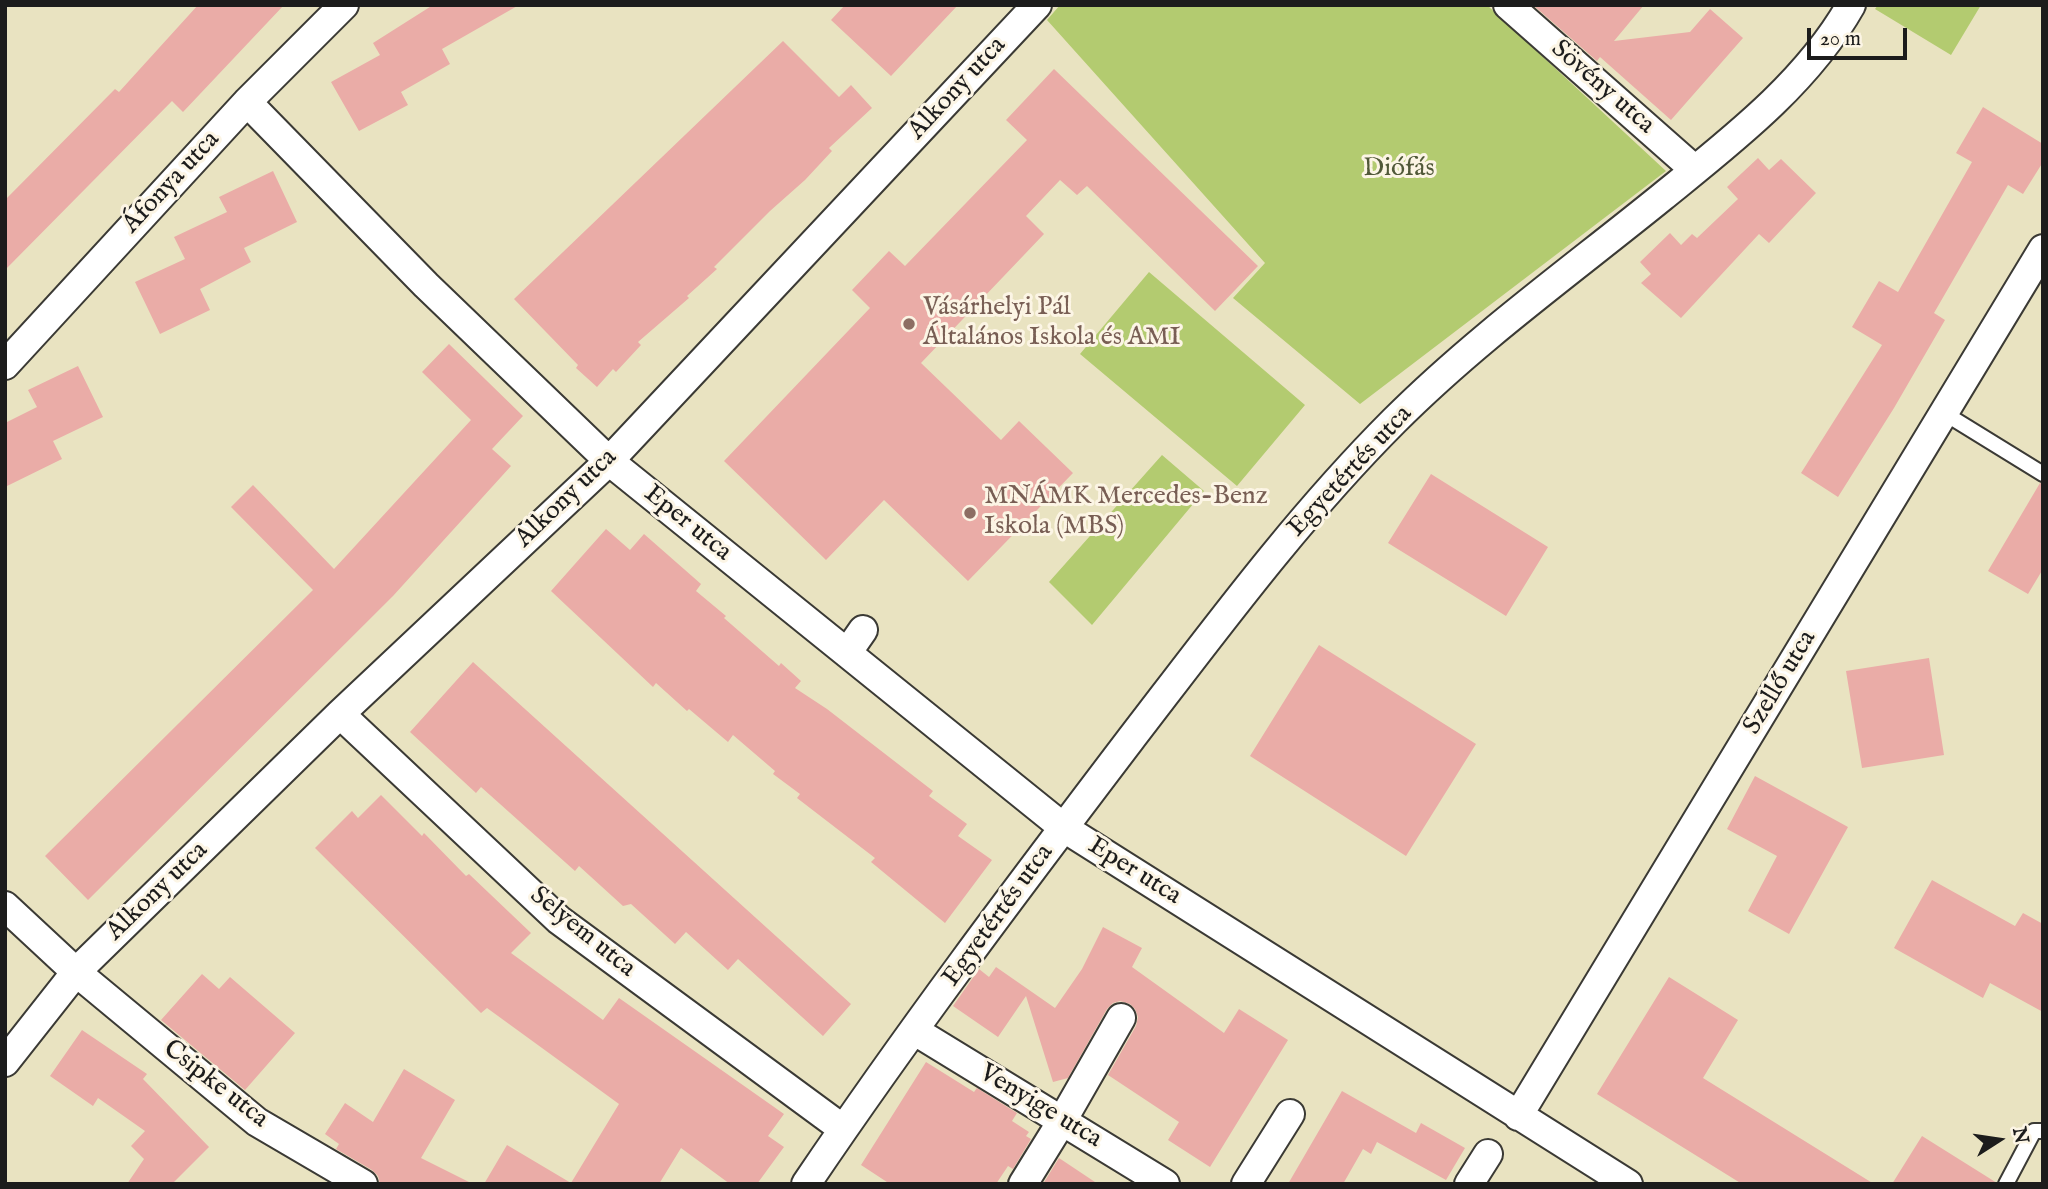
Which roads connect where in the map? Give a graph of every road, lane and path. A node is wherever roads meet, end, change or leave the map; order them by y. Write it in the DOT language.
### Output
graph roads {
  1 [pos="344,5"];
  2 [pos="1037,5"];
  3 [pos="1508,5"];
  4 [pos="1851,5"];
  5 [pos="247,102"];
  6 [pos="1695,170"];
  7 [pos="2043,249"];
  8 [pos="5,365"];
  9 [pos="1944,413"];
  10 [pos="608,461"];
  11 [pos="2043,474"];
  12 [pos="863,630"];
  13 [pos="847,653"];
  14 [pos="341,713"];
  15 [pos="1063,828"];
  16 [pos="5,906"];
  17 [pos="76,972"];
  18 [pos="1121,1018"];
  19 [pos="915,1031"];
  20 [pos="5,1062"];
  21 [pos="1290,1114"];
  22 [pos="1518,1116"];
  23 [pos="1062,1121"];
  24 [pos="842,1129"];
  25 [pos="2043,1130"];
  26 [pos="1488,1154"];
  27 [pos="363,1184"];
  28 [pos="806,1184"];
  29 [pos="1023,1184"];
  30 [pos="1165,1184"];
  31 [pos="1246,1184"];
  32 [pos="1469,1184"];
  33 [pos="1628,1184"];
  34 [pos="2006,1184"];
  1 -- 5 [label="street, Áfonya utca"];
  2 -- 10 [label="street, Alkony utca"];
  3 -- 6 [label="street, Sövény utca"];
  4 -- 6 [label="street, Egyetértés utca"];
  5 -- 8 [label="street, Áfonya utca"];
  5 -- 10 [label="street, Eper utca"];
  6 -- 15 [label="street, Egyetértés utca"];
  7 -- 9 [label="street, Szellő utca"];
  9 -- 11 [label="lane"];
  9 -- 22 [label="street, Szellő utca"];
  10 -- 13 [label="street, Eper utca"];
  10 -- 14 [label="street, Alkony utca"];
  12 -- 13 [label="street"];
  13 -- 15 [label="street, Eper utca"];
  14 -- 17 [label="street, Alkony utca"];
  14 -- 24 [label="street, Selyem utca"];
  15 -- 19 [label="street, Egyetértés utca"];
  15 -- 22 [label="street, Eper utca"];
  16 -- 17 [label="street, Csipke utca"];
  17 -- 20 [label="street, Alkony utca"];
  17 -- 27 [label="street, Csipke utca"];
  18 -- 23 [label="street"];
  19 -- 23 [label="street, Venyige utca"];
  19 -- 24 [label="street, Egyetértés utca"];
  21 -- 31 [label="street"];
  22 -- 33 [label="street, Eper utca"];
  23 -- 29 [label="street"];
  23 -- 30 [label="street, Venyige utca"];
  24 -- 28 [label="street, Egyetértés utca"];
  25 -- 34 [label="lane"];
  26 -- 32 [label="street"];
}
